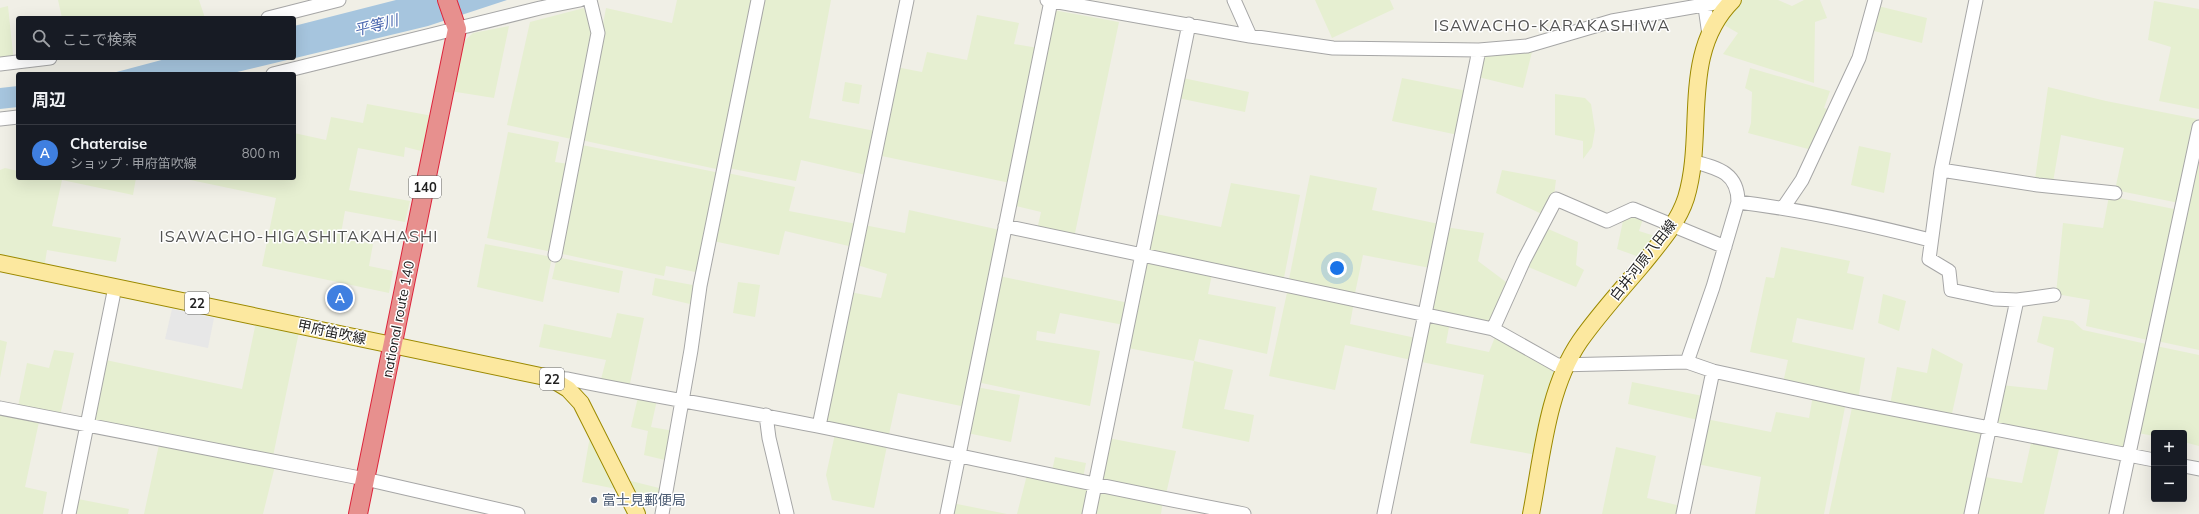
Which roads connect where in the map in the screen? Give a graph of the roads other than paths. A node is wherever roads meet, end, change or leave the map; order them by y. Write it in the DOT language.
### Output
graph roads {
  1 [pos="339,0"];
  2 [pos="447,0"];
  3 [pos="580,0"];
  4 [pos="590,0"];
  5 [pos="758,0"];
  6 [pos="907,0"];
  7 [pos="1049,0"];
  8 [pos="1234,0"];
  9 [pos="1732,0"];
  10 [pos="1875,0"];
  11 [pos="1976,0"];
  12 [pos="1705,2"];
  13 [pos="1078,3"];
  14 [pos="276,16"];
  15 [pos="1189,24"];
  16 [pos="456,27"];
  17 [pos="1708,34"];
  18 [pos="1250,36"];
  19 [pos="1479,50"];
  20 [pos="33,60"];
  21 [pos="0,64"];
  22 [pos="282,72"];
  23 [pos="16,117"];
  24 [pos="0,119"];
  25 [pos="2199,127"];
  26 [pos="2197,143"];
  27 [pos="1692,161"];
  28 [pos="1941,170"];
  29 [pos="2115,193"];
  30 [pos="1738,202"];
  31 [pos="1783,208"];
  32 [pos="1005,226"];
  33 [pos="1672,226"];
  34 [pos="1930,240"];
  35 [pos="1725,247"];
  36 [pos="555,255"];
  37 [pos="1142,256"];
  38 [pos="0,263"];
  39 [pos="115,287"];
  40 [pos="2054,295"];
  41 [pos="2017,300"];
  42 [pos="1424,314"];
  43 [pos="1493,329"];
  44 [pos="393,344"];
  45 [pos="1687,362"];
  46 [pos="1566,364"];
  47 [pos="1713,371"];
  48 [pos="550,378"];
  49 [pos="682,402"];
  50 [pos="0,408"];
  51 [pos="766,415"];
  52 [pos="88,426"];
  53 [pos="819,426"];
  54 [pos="1988,428"];
  55 [pos="2129,455"];
  56 [pos="959,457"];
  57 [pos="2151,459"];
  58 [pos="2187,467"];
  59 [pos="2199,469"];
  60 [pos="365,479"];
  61 [pos="1095,483"];
  62 [pos="69,514"];
  63 [pos="358,514"];
  64 [pos="518,514"];
  65 [pos="637,514"];
  66 [pos="662,514"];
  67 [pos="787,514"];
  68 [pos="947,514"];
  69 [pos="1089,514"];
  70 [pos="1244,514"];
  71 [pos="1384,514"];
  72 [pos="1531,514"];
  73 [pos="1683,514"];
  74 [pos="1971,514"];
  75 [pos="2116,514"];
  1 -- 14 [label="street"];
  2 -- 16 [label="highway"];
  3 -- 16 [label="street"];
  4 -- 36 [label="street"];
  5 -- 49 [label="street"];
  6 -- 53 [label="street"];
  7 -- 13 [label="street"];
  7 -- 32 [label="street"];
  8 -- 18 [label="street"];
  9 -- 12 [label="street"];
  9 -- 17 [label="main road, 白井河原八田線"];
  10 -- 31 [label="street"];
  11 -- 28 [label="street"];
  12 -- 17 [label="street"];
  12 -- 19 [label="street"];
  13 -- 15 [label="street"];
  15 -- 18 [label="street"];
  15 -- 37 [label="street"];
  16 -- 22 [label="street"];
  16 -- 44 [label="highway, national route 140 / 140"];
  17 -- 27 [label="main road, 白井河原八田線"];
  18 -- 19 [label="street"];
  19 -- 42 [label="street"];
  20 -- 21 [label="street"];
  23 -- 24 [label="street"];
  25 -- 26 [label="street"];
  26 -- 55 [label="street"];
  27 -- 30 [label="street"];
  27 -- 33 [label="main road, 白井河原八田線"];
  28 -- 29 [label="street"];
  28 -- 34 [label="street"];
  30 -- 31 [label="street"];
  30 -- 35 [label="street"];
  31 -- 34 [label="street"];
  32 -- 37 [label="street"];
  32 -- 56 [label="street"];
  33 -- 35 [label="street"];
  33 -- 43 [label="street"];
  33 -- 46 [label="main road, 白井河原八田線"];
  34 -- 41 [label="street"];
  35 -- 45 [label="street"];
  37 -- 42 [label="street"];
  37 -- 61 [label="street"];
  38 -- 39 [label="main road, 甲府笛吹線 / 22"];
  39 -- 44 [label="main road, 甲府笛吹線 / 22"];
  39 -- 52 [label="street"];
  40 -- 41 [label="street"];
  41 -- 54 [label="street"];
  42 -- 43 [label="street"];
  42 -- 71 [label="street"];
  43 -- 46 [label="street"];
  44 -- 48 [label="main road, 甲府笛吹線 / 22"];
  44 -- 60 [label="highway, national route 140 / 140"];
  45 -- 46 [label="street"];
  45 -- 47 [label="street"];
  46 -- 72 [label="main road, 白井河原八田線"];
  47 -- 54 [label="street"];
  47 -- 73 [label="street"];
  48 -- 49 [label="street"];
  48 -- 65 [label="main road, 甲府笛吹線 / 22"];
  49 -- 51 [label="street"];
  49 -- 66 [label="street"];
  50 -- 52 [label="street"];
  51 -- 53 [label="street"];
  51 -- 67 [label="street"];
  52 -- 60 [label="street"];
  52 -- 62 [label="street"];
  53 -- 56 [label="street"];
  54 -- 55 [label="street"];
  54 -- 74 [label="street"];
  55 -- 57 [label="street"];
  55 -- 75 [label="street"];
  56 -- 61 [label="street"];
  56 -- 68 [label="street"];
  58 -- 59 [label="street"];
  60 -- 63 [label="highway, national route 140 / 140"];
  60 -- 64 [label="street"];
  61 -- 69 [label="street"];
  61 -- 70 [label="street"];
}
